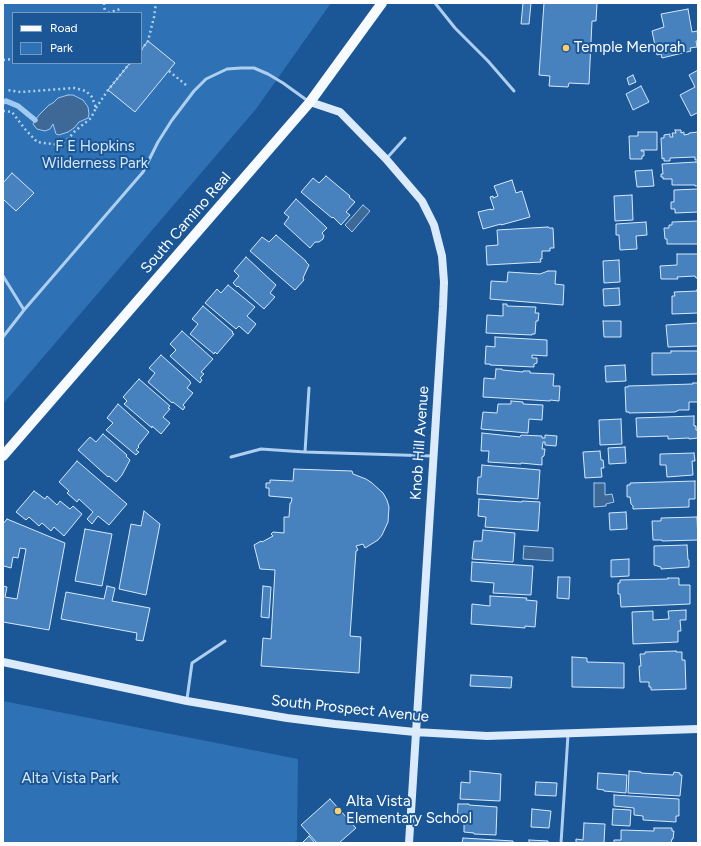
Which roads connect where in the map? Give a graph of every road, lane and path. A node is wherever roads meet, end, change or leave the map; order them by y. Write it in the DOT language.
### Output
graph roads {
  1 [pos="156,3"];
  2 [pos="382,3"];
  3 [pos="436,3"];
  4 [pos="120,8"];
  5 [pos="109,12"];
  6 [pos="142,48"];
  7 [pos="129,64"];
  8 [pos="169,71"];
  9 [pos="7,90"];
  10 [pos="194,91"];
  11 [pos="514,91"];
  12 [pos="310,102"];
  13 [pos="96,108"];
  14 [pos="3,112"];
  15 [pos="405,138"];
  16 [pos="386,159"];
  17 [pos="3,276"];
  18 [pos="24,310"];
  19 [pos="3,337"];
  20 [pos="309,388"];
  21 [pos="305,452"];
  22 [pos="3,456"];
  23 [pos="432,456"];
  24 [pos="231,457"];
  25 [pos="226,641"];
  26 [pos="3,662"];
  27 [pos="187,701"];
  28 [pos="698,729"];
  29 [pos="415,732"];
  30 [pos="568,734"];
  31 [pos="408,843"];
  32 [pos="561,843"];
  1 -- 6 [label="path"];
  2 -- 12 [label="main road, South Camino Real"];
  3 -- 11 [label="lane"];
  4 -- 5 [label="path"];
  7 -- 13 [label="path"];
  8 -- 10 [label="path"];
  9 -- 13 [label="path"];
  10 -- 12 [label="lane"];
  10 -- 18 [label="lane"];
  12 -- 16 [label="street, Knob Hill Avenue"];
  12 -- 22 [label="main road, South Camino Real"];
  13 -- 14 [label="path"];
  15 -- 16 [label="lane"];
  16 -- 23 [label="street, Knob Hill Avenue"];
  17 -- 18 [label="lane"];
  18 -- 19 [label="lane"];
  20 -- 21 [label="lane"];
  21 -- 23 [label="lane"];
  21 -- 24 [label="lane"];
  23 -- 29 [label="street, Knob Hill Avenue"];
  25 -- 27 [label="lane"];
  26 -- 27 [label="street, South Prospect Avenue"];
  27 -- 29 [label="street, South Prospect Avenue"];
  28 -- 30 [label="street, South Prospect Avenue"];
  29 -- 30 [label="street, South Prospect Avenue"];
  29 -- 31 [label="street, Knob Hill Avenue"];
  30 -- 32 [label="lane"];
}
